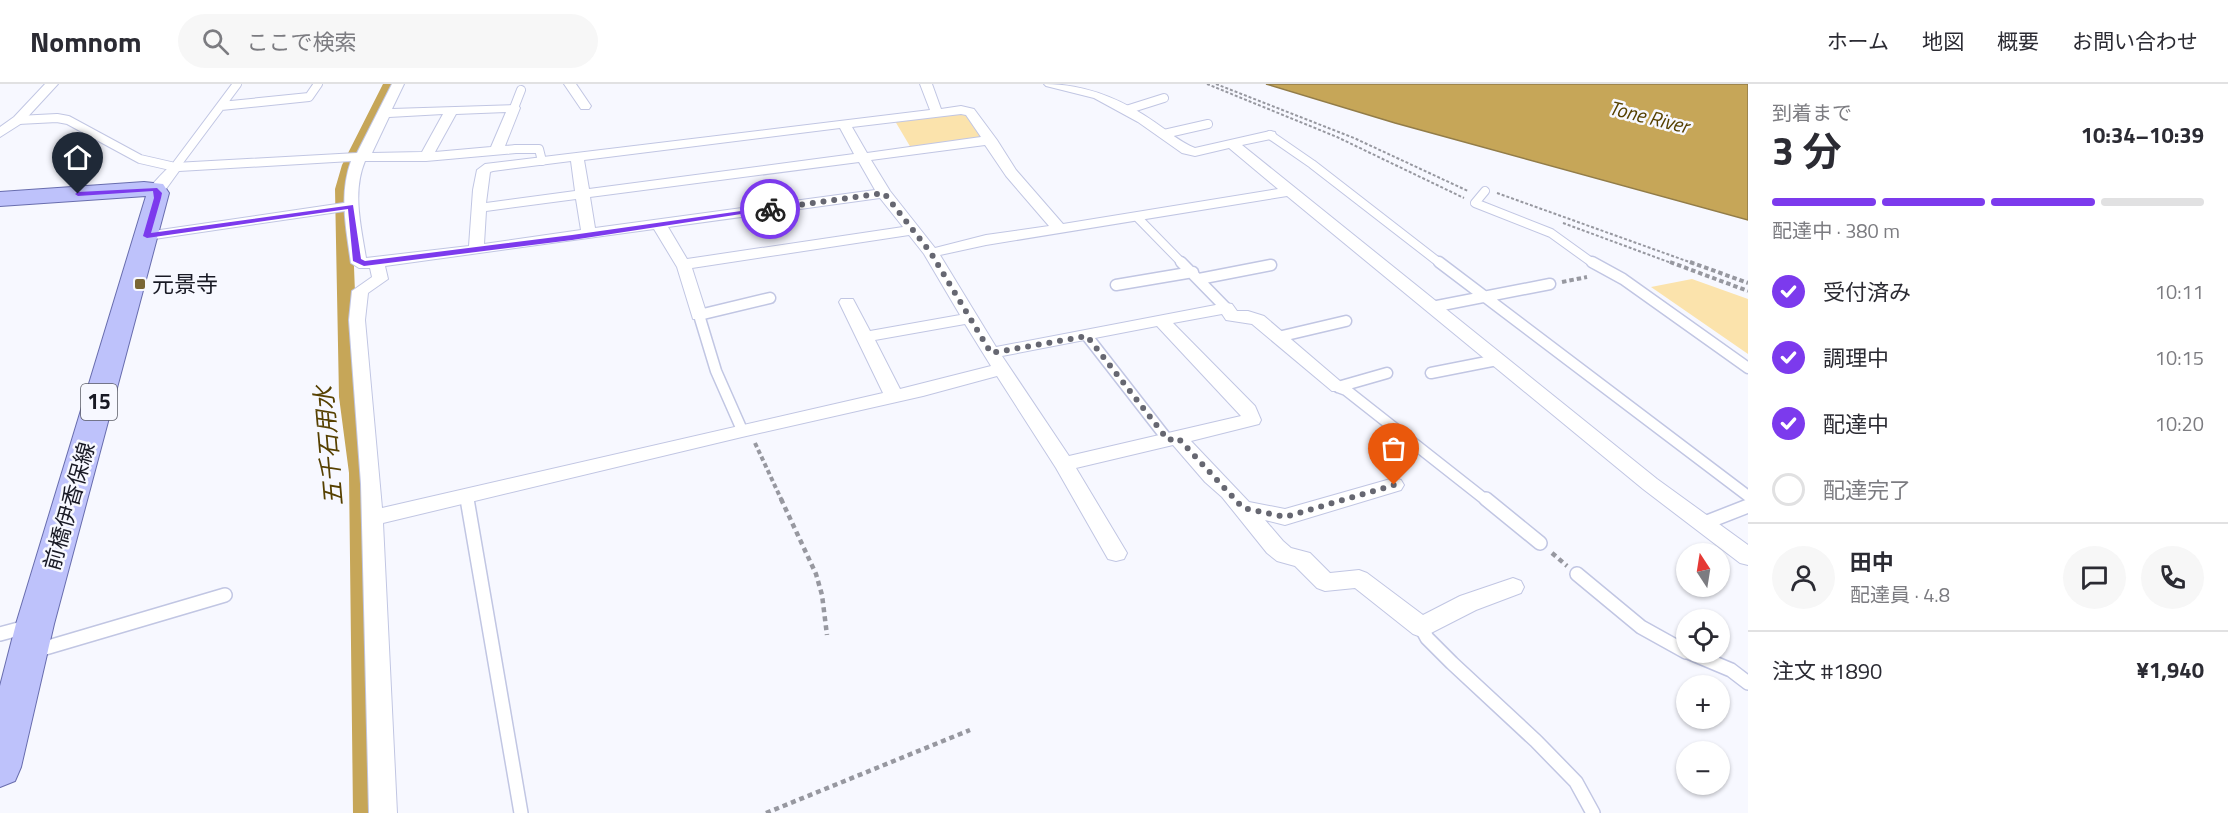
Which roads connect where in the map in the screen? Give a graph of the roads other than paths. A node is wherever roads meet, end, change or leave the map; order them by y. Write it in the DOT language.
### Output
graph roads {
  1 [pos="52,84"];
  2 [pos="237,84"];
  3 [pos="318,84"];
  4 [pos="398,84"];
  5 [pos="570,84"];
  6 [pos="926,84"];
  7 [pos="1050,84"];
  8 [pos="521,90"];
  9 [pos="1164,98"];
  10 [pos="221,106"];
  11 [pos="585,106"];
  12 [pos="514,108"];
  13 [pos="452,110"];
  14 [pos="1126,110"];
  15 [pos="384,112"];
  16 [pos="937,113"];
  17 [pos="16,121"];
  18 [pos="0,123"];
  19 [pos="1208,124"];
  20 [pos="844,125"];
  21 [pos="0,133"];
  22 [pos="1164,134"];
  23 [pos="1270,135"];
  24 [pos="990,140"];
  25 [pos="1232,144"];
  26 [pos="516,149"];
  27 [pos="496,151"];
  28 [pos="577,156"];
  29 [pos="363,157"];
  30 [pos="426,157"];
  31 [pos="861,157"];
  32 [pos="542,161"];
  33 [pos="175,167"];
  34 [pos="155,189"];
  35 [pos="1289,191"];
  36 [pos="1485,191"];
  37 [pos="582,193"];
  38 [pos="884,193"];
  39 [pos="0,199"];
  40 [pos="351,206"];
  41 [pos="479,208"];
  42 [pos="1137,218"];
  43 [pos="659,224"];
  44 [pos="914,230"];
  45 [pos="1059,230"];
  46 [pos="589,235"];
  47 [pos="147,236"];
  48 [pos="476,250"];
  49 [pos="931,253"];
  50 [pos="377,263"];
  51 [pos="685,264"];
  52 [pos="1271,265"];
  53 [pos="1196,276"];
  54 [pos="1550,284"];
  55 [pos="1116,285"];
  56 [pos="1485,297"];
  57 [pos="770,298"];
  58 [pos="847,302"];
  59 [pos="1432,307"];
  60 [pos="1226,308"];
  61 [pos="699,315"];
  62 [pos="969,318"];
  63 [pos="1346,321"];
  64 [pos="1162,322"];
  65 [pos="1087,336"];
  66 [pos="863,337"];
  67 [pos="1278,337"];
  68 [pos="1497,360"];
  69 [pos="996,361"];
  70 [pos="1748,368"];
  71 [pos="1387,372"];
  72 [pos="1431,373"];
  73 [pos="1338,387"];
  74 [pos="894,396"];
  75 [pos="745,430"];
  76 [pos="1173,439"];
  77 [pos="1064,464"];
  78 [pos="1394,485"];
  79 [pos="1748,496"];
  80 [pos="467,497"];
  81 [pos="1748,506"];
  82 [pos="1243,508"];
  83 [pos="373,518"];
  84 [pos="1702,524"];
  85 [pos="1540,543"];
  86 [pos="1116,553"];
  87 [pos="1748,557"];
  88 [pos="1577,574"];
  89 [pos="1513,586"];
  90 [pos="225,595"];
  91 [pos="34,624"];
  92 [pos="1421,627"];
  93 [pos="0,634"];
  94 [pos="1676,646"];
  95 [pos="27,653"];
  96 [pos="1714,663"];
  97 [pos="1748,683"];
  98 [pos="0,766"];
  99 [pos="383,813"];
  100 [pos="521,813"];
  101 [pos="1593,813"];
  1 -- 17 [label="street"];
  2 -- 10 [label="lane"];
  3 -- 10 [label="lane"];
  4 -- 15 [label="street"];
  5 -- 11 [label="street"];
  6 -- 16 [label="street"];
  7 -- 14 [label="street"];
  8 -- 12 [label="lane"];
  9 -- 14 [label="lane"];
  10 -- 33 [label="lane"];
  12 -- 13 [label="street"];
  12 -- 27 [label="street"];
  13 -- 15 [label="street"];
  13 -- 30 [label="street"];
  14 -- 22 [label="street"];
  15 -- 29 [label="street"];
  16 -- 20 [label="street"];
  16 -- 24 [label="street"];
  17 -- 18 [label="street"];
  17 -- 21 [label="street"];
  17 -- 33 [label="lane"];
  19 -- 22 [label="lane"];
  20 -- 28 [label="street"];
  20 -- 31 [label="street"];
  22 -- 25 [label="street"];
  23 -- 25 [label="street"];
  23 -- 56 [label="lane"];
  24 -- 31 [label="street"];
  24 -- 45 [label="street"];
  25 -- 35 [label="street"];
  26 -- 27 [label="street"];
  26 -- 32 [label="lane"];
  27 -- 30 [label="street"];
  28 -- 32 [label="street"];
  28 -- 37 [label="street"];
  29 -- 30 [label="street"];
  29 -- 33 [label="street"];
  29 -- 40 [label="street"];
  31 -- 37 [label="street"];
  31 -- 38 [label="street"];
  32 -- 41 [label="street"];
  33 -- 34 [label="street"];
  34 -- 39 [label="main road"];
  34 -- 47 [label="main road, 前橋伊香保線 / 15"];
  35 -- 42 [label="street"];
  35 -- 59 [label="street"];
  36 -- 70 [label="lane"];
  37 -- 41 [label="street"];
  37 -- 46 [label="street"];
  38 -- 43 [label="street"];
  38 -- 44 [label="street"];
  40 -- 47 [label="lane"];
  40 -- 50 [label="street"];
  41 -- 48 [label="street"];
  42 -- 45 [label="street"];
  42 -- 53 [label="lane"];
  43 -- 46 [label="street"];
  43 -- 51 [label="street"];
  44 -- 49 [label="street"];
  44 -- 51 [label="street"];
  45 -- 49 [label="street"];
  46 -- 48 [label="street"];
  47 -- 91 [label="main road, 前橋伊香保線 / 15"];
  48 -- 50 [label="street"];
  49 -- 62 [label="street"];
  50 -- 83 [label="street"];
  51 -- 61 [label="street"];
  52 -- 53 [label="lane"];
  53 -- 55 [label="lane"];
  53 -- 60 [label="lane"];
  54 -- 56 [label="lane"];
  56 -- 59 [label="lane"];
  56 -- 79 [label="lane"];
  57 -- 61 [label="lane"];
  58 -- 66 [label="street"];
  59 -- 68 [label="street"];
  60 -- 64 [label="street"];
  60 -- 67 [label="street"];
  61 -- 75 [label="lane"];
  62 -- 66 [label="street"];
  62 -- 69 [label="street"];
  63 -- 67 [label="lane"];
  64 -- 65 [label="street"];
  64 -- 76 [label="street"];
  65 -- 69 [label="street"];
  65 -- 76 [label="lane"];
  66 -- 74 [label="street"];
  67 -- 73 [label="street"];
  68 -- 72 [label="lane"];
  68 -- 84 [label="street"];
  69 -- 74 [label="street"];
  69 -- 77 [label="street"];
  71 -- 73 [label="lane"];
  73 -- 85 [label="lane"];
  74 -- 75 [label="street"];
  75 -- 80 [label="street"];
  76 -- 77 [label="street"];
  76 -- 82 [label="street"];
  77 -- 86 [label="street"];
  78 -- 82 [label="street"];
  80 -- 83 [label="street"];
  80 -- 100 [label="lane"];
  81 -- 84 [label="lane"];
  82 -- 92 [label="street"];
  83 -- 99 [label="street"];
  84 -- 87 [label="street"];
  88 -- 94 [label="lane"];
  89 -- 92 [label="street"];
  90 -- 95 [label="lane"];
  91 -- 93 [label="lane"];
  91 -- 95 [label="main road, 前橋伊香保線 / 15"];
  92 -- 101 [label="lane"];
  95 -- 98 [label="main road, 前橋伊香保線 / 15"];
  96 -- 97 [label="lane"];
}
